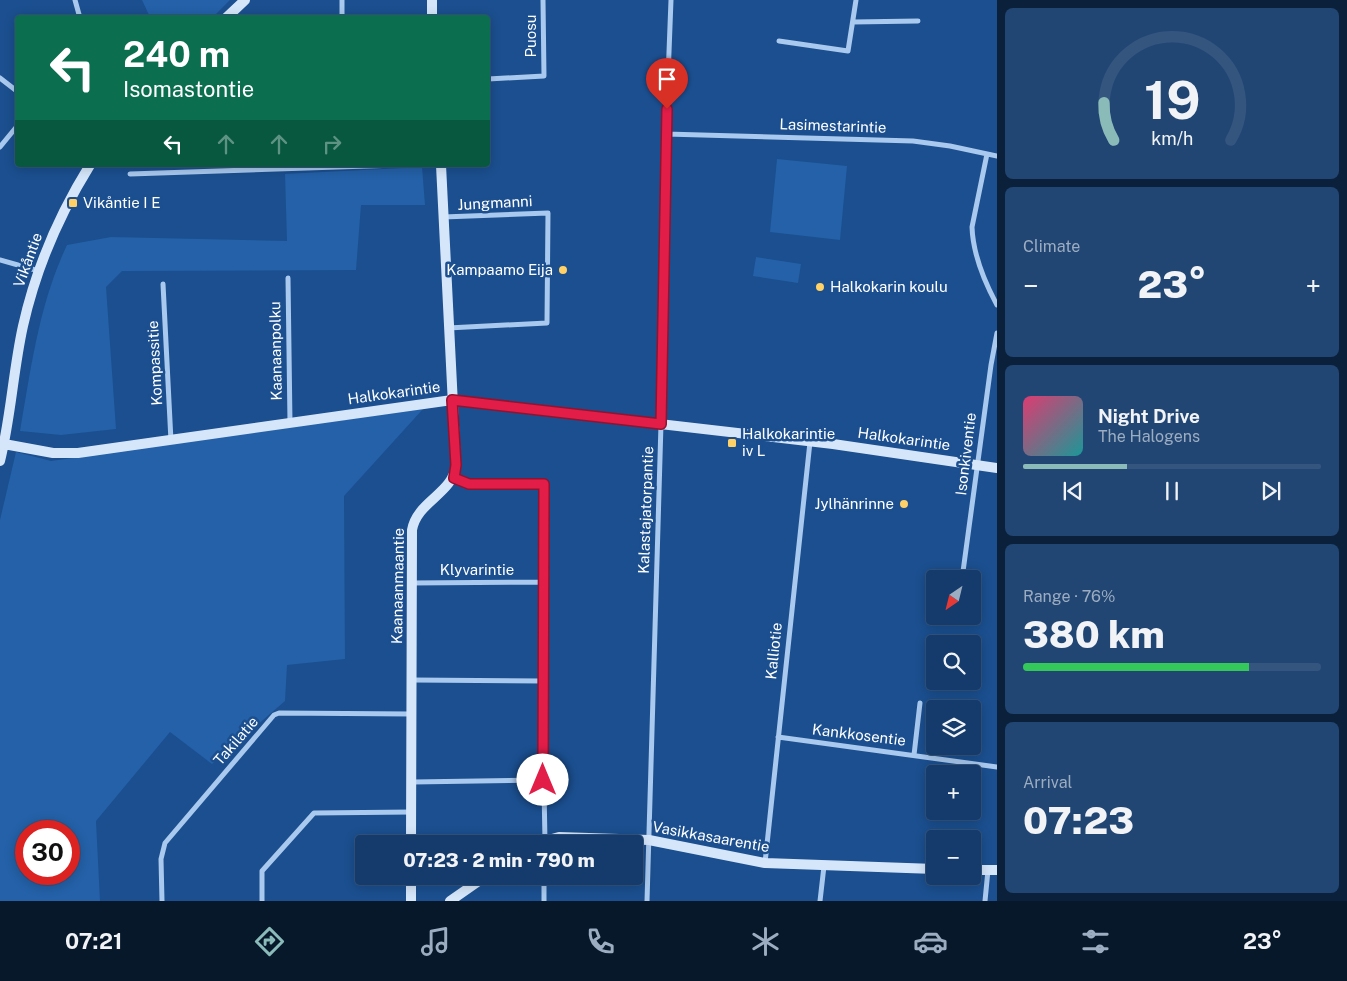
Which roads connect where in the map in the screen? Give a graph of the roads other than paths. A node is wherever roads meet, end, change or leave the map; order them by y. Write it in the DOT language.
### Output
graph roads {
  1 [pos="75,0"];
  2 [pos="245,0"];
  3 [pos="342,0"];
  4 [pos="432,0"];
  5 [pos="543,0"];
  6 [pos="671,0"];
  7 [pos="856,0"];
  8 [pos="79,15"];
  9 [pos="229,15"];
  10 [pos="342,15"];
  11 [pos="432,15"];
  12 [pos="918,21"];
  13 [pos="853,22"];
  14 [pos="779,41"];
  15 [pos="0,78"];
  16 [pos="490,79"];
  17 [pos="15,90"];
  18 [pos="15,129"];
  19 [pos="666,134"];
  20 [pos="0,147"];
  21 [pos="987,154"];
  22 [pos="997,156"];
  23 [pos="89,167"];
  24 [pos="294,167"];
  25 [pos="440,167"];
  26 [pos="240,168"];
  27 [pos="130,174"];
  28 [pos="443,218"];
  29 [pos="0,260"];
  30 [pos="38,271"];
  31 [pos="288,278"];
  32 [pos="163,284"];
  33 [pos="997,305"];
  34 [pos="448,328"];
  35 [pos="997,333"];
  36 [pos="452,400"];
  37 [pos="290,424"];
  38 [pos="661,424"];
  39 [pos="171,442"];
  40 [pos="810,442"];
  41 [pos="4,444"];
  42 [pos="0,461"];
  43 [pos="978,465"];
  44 [pos="997,468"];
  45 [pos="454,478"];
  46 [pos="963,570"];
  47 [pos="411,582"];
  48 [pos="543,582"];
  49 [pos="413,680"];
  50 [pos="542,681"];
  51 [pos="920,703"];
  52 [pos="411,714"];
  53 [pos="778,737"];
  54 [pos="914,755"];
  55 [pos="997,767"];
  56 [pos="543,780"];
  57 [pos="413,782"];
  58 [pos="412,812"];
  59 [pos="412,835"];
  60 [pos="545,835"];
  61 [pos="643,840"];
  62 [pos="649,840"];
  63 [pos="765,863"];
  64 [pos="824,866"];
  65 [pos="926,869"];
  66 [pos="992,870"];
  67 [pos="411,885"];
  68 [pos="473,885"];
  69 [pos="544,885"];
  70 [pos="162,901"];
  71 [pos="262,901"];
  72 [pos="411,901"];
  73 [pos="450,901"];
  74 [pos="544,901"];
  75 [pos="647,901"];
  76 [pos="820,901"];
  77 [pos="985,901"];
  1 -- 8 [label="street"];
  2 -- 9 [label="street"];
  3 -- 10 [label="street"];
  4 -- 11 [label="street"];
  5 -- 16 [label="street, Puosu"];
  6 -- 19 [label="street, Kalastajatorpantie"];
  7 -- 13 [label="street"];
  12 -- 13 [label="street"];
  13 -- 14 [label="street"];
  15 -- 17 [label="street"];
  18 -- 20 [label="street"];
  19 -- 21 [label="street, Lasimestarintie"];
  19 -- 38 [label="street, Kalastajatorpantie"];
  21 -- 22 [label="street, Lasimestarintie"];
  21 -- 33 [label="street"];
  23 -- 30 [label="street, Vikåntie"];
  24 -- 26 [label="street"];
  25 -- 28 [label="street"];
  26 -- 27 [label="street"];
  28 -- 34 [label="street"];
  28 -- 34 [label="street, Jungmanni"];
  29 -- 30 [label="street"];
  30 -- 41 [label="street, Vikåntie"];
  31 -- 37 [label="street, Kaanaanpolku"];
  32 -- 39 [label="street, Kompassitie"];
  34 -- 36 [label="street"];
  35 -- 43 [label="street, Isonkiventie"];
  36 -- 37 [label="street, Halkokarintie"];
  36 -- 38 [label="street, Halkokarintie"];
  36 -- 45 [label="street"];
  37 -- 39 [label="street, Halkokarintie"];
  38 -- 40 [label="street, Halkokarintie"];
  38 -- 62 [label="street, Kalastajatorpantie"];
  39 -- 41 [label="street, Halkokarintie"];
  40 -- 43 [label="street, Halkokarintie"];
  40 -- 53 [label="street, Kalliotie"];
  41 -- 42 [label="street, Vikåntie"];
  43 -- 44 [label="street, Halkokarintie"];
  43 -- 46 [label="street, Isonkiventie"];
  45 -- 47 [label="street, Kaanaanmaantie"];
  45 -- 48 [label="street"];
  47 -- 48 [label="street, Klyvarintie"];
  47 -- 49 [label="street, Kaanaanmaantie"];
  48 -- 50 [label="street"];
  49 -- 50 [label="street"];
  49 -- 52 [label="street, Kaanaanmaantie"];
  50 -- 56 [label="street"];
  51 -- 54 [label="street"];
  52 -- 57 [label="street, Kaanaanmaantie"];
  52 -- 70 [label="street, Takilatie"];
  53 -- 54 [label="street, Kankkosentie"];
  53 -- 63 [label="street, Kalliotie"];
  54 -- 55 [label="street, Kankkosentie"];
  56 -- 57 [label="street"];
  56 -- 60 [label="street"];
  57 -- 58 [label="street, Kaanaanmaantie"];
  58 -- 59 [label="street, Kaanaanmaantie"];
  58 -- 71 [label="street"];
  61 -- 62 [label="street, Vasikkasaarentie"];
  62 -- 63 [label="street, Vasikkasaarentie"];
  62 -- 75 [label="street, Kalastajatorpantie"];
  63 -- 64 [label="street, Vasikkasaarentie"];
  64 -- 65 [label="street, Vasikkasaarentie"];
  64 -- 76 [label="street"];
  66 -- 77 [label="street"];
  67 -- 72 [label="street"];
  68 -- 73 [label="street"];
  69 -- 74 [label="street"];
}
